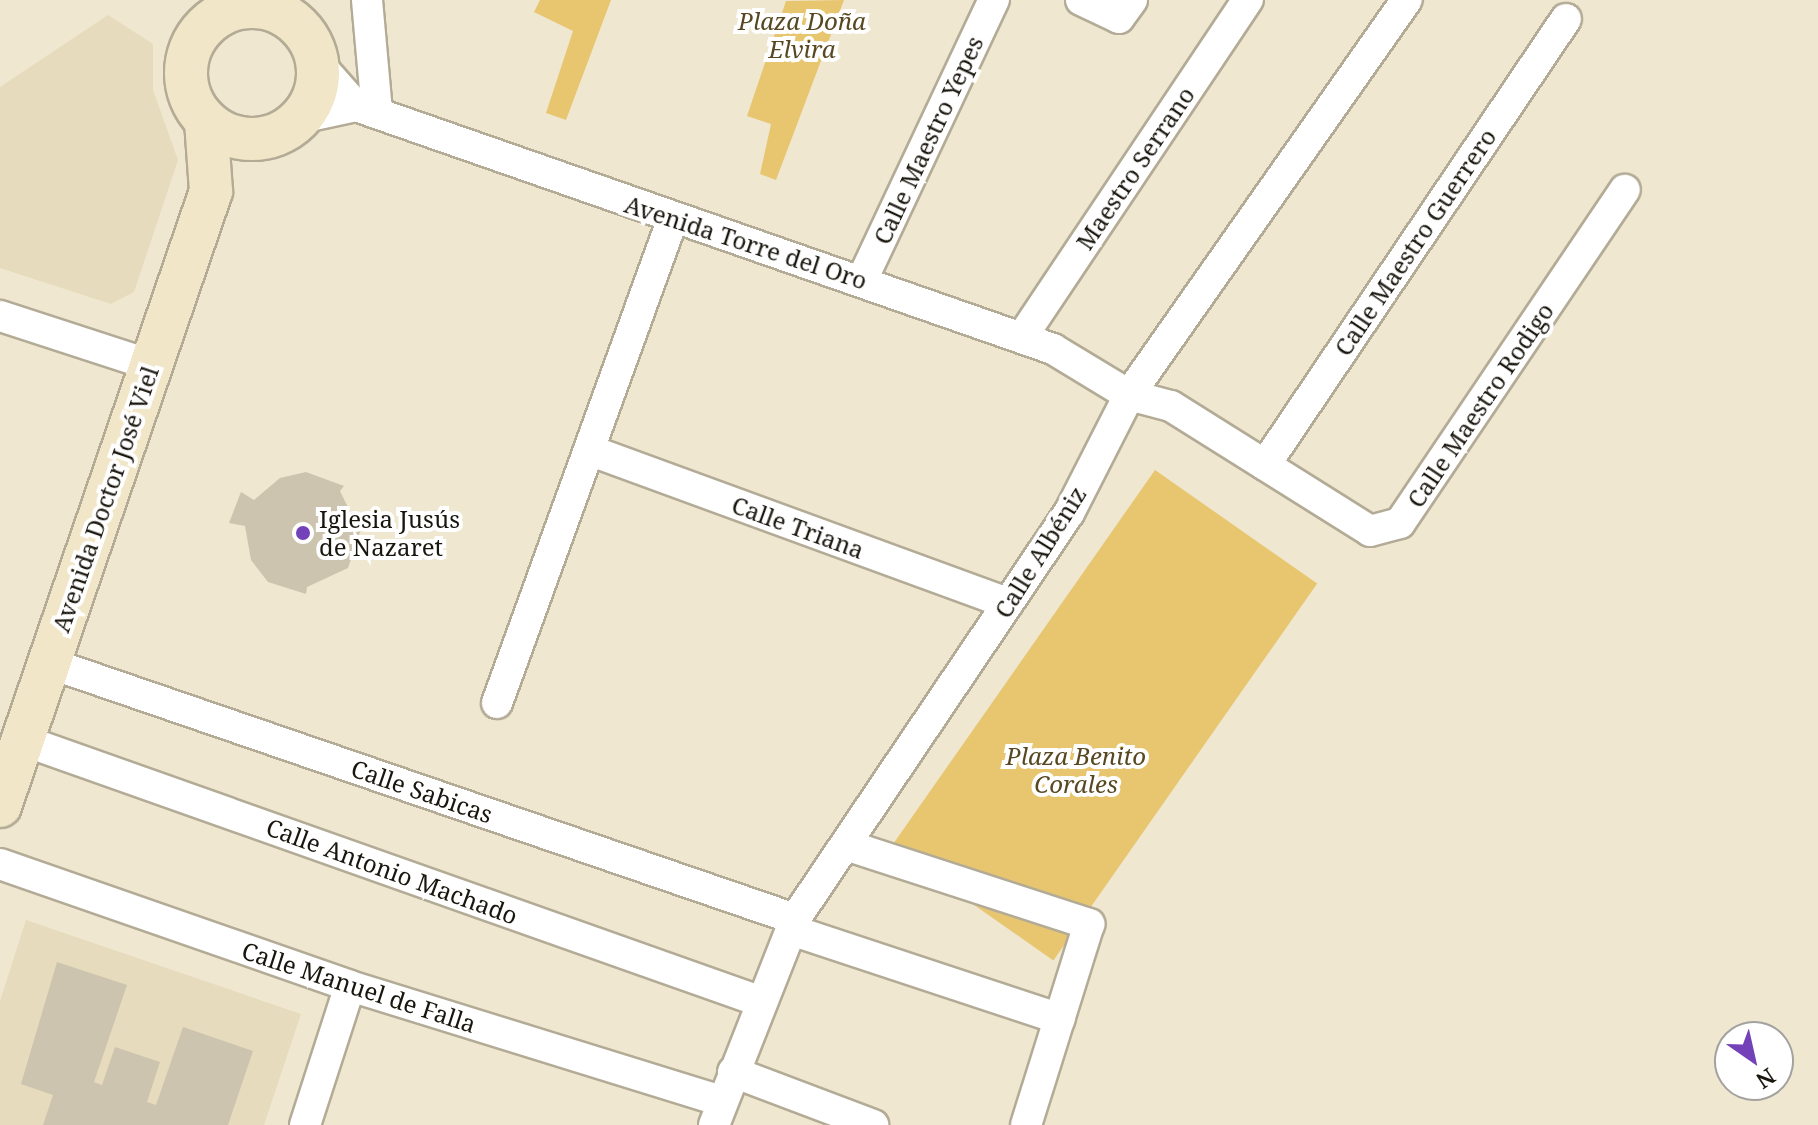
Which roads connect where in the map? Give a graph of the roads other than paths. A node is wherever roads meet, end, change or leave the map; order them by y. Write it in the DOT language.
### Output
graph roads {
  1 [pos="367,0"];
  2 [pos="994,0"];
  3 [pos="1081,0"];
  4 [pos="1132,0"];
  5 [pos="1248,0"];
  6 [pos="1407,0"];
  7 [pos="250,3"];
  8 [pos="297,12"];
  9 [pos="1566,19"];
  10 [pos="317,62"];
  11 [pos="366,109"];
  12 [pos="206,122"];
  13 [pos="284,127"];
  14 [pos="1625,190"];
  15 [pos="211,191"];
  16 [pos="672,221"];
  17 [pos="862,280"];
  18 [pos="0,316"];
  19 [pos="1022,337"];
  20 [pos="151,365"];
  21 [pos="1129,395"];
  22 [pos="589,450"];
  23 [pos="1265,465"];
  24 [pos="1008,603"];
  25 [pos="49,663"];
  26 [pos="497,703"];
  27 [pos="22,740"];
  28 [pos="0,806"];
  29 [pos="846,845"];
  30 [pos="0,864"];
  31 [pos="793,925"];
  32 [pos="350,986"];
  33 [pos="762,1002"];
  34 [pos="1060,1019"];
  35 [pos="733,1072"];
  36 [pos="717,1113"];
  37 [pos="305,1125"];
  38 [pos="873,1125"];
  39 [pos="1026,1125"];
  1 -- 11 [label="street"];
  2 -- 17 [label="street, Calle Maestro Yepes"];
  3 -- 4 [label="street"];
  5 -- 19 [label="street, Maestro Serrano"];
  6 -- 21 [label="street, Calle Albéniz"];
  7 -- 8 [label="street"];
  7 -- 12 [label="street"];
  8 -- 10 [label="street"];
  9 -- 23 [label="street, Calle Maestro Guerrero"];
  10 -- 11 [label="street, Avenida Torre del Oro"];
  10 -- 13 [label="street"];
  11 -- 13 [label="street"];
  11 -- 16 [label="street, Avenida Torre del Oro"];
  12 -- 13 [label="street"];
  12 -- 15 [label="street, Avenida Doctor José Viel"];
  13 -- 15 [label="street, Avenida Doctor José Viel"];
  14 -- 23 [label="street, Calle Maestro Rodigo"];
  15 -- 20 [label="street, Avenida Doctor José Viel"];
  16 -- 17 [label="street, Avenida Torre del Oro"];
  16 -- 22 [label="street"];
  17 -- 19 [label="street, Avenida Torre del Oro"];
  18 -- 20 [label="street"];
  19 -- 21 [label="street, Avenida Torre del Oro"];
  20 -- 25 [label="street, Avenida Doctor José Viel"];
  21 -- 23 [label="street, Calle Maestro Rodigo"];
  21 -- 24 [label="street, Calle Albéniz"];
  22 -- 24 [label="street, Calle Triana"];
  22 -- 26 [label="street"];
  24 -- 29 [label="street, Calle Albéniz"];
  25 -- 27 [label="street, Avenida Doctor José Viel"];
  25 -- 31 [label="street, Calle Sabicas"];
  27 -- 28 [label="street, Avenida Doctor José Viel"];
  27 -- 33 [label="street, Calle Antonio Machado"];
  29 -- 31 [label="street, Calle Albéniz"];
  29 -- 34 [label="street"];
  30 -- 32 [label="street, Calle Manuel de Falla"];
  31 -- 33 [label="street, Calle Albéniz"];
  31 -- 34 [label="street, Calle Sabicas"];
  32 -- 36 [label="street, Calle Manuel de Falla"];
  32 -- 37 [label="street"];
  33 -- 35 [label="street, Calle Albéniz"];
  34 -- 39 [label="street"];
  35 -- 36 [label="street, Calle Albéniz"];
  35 -- 38 [label="street"];
}
